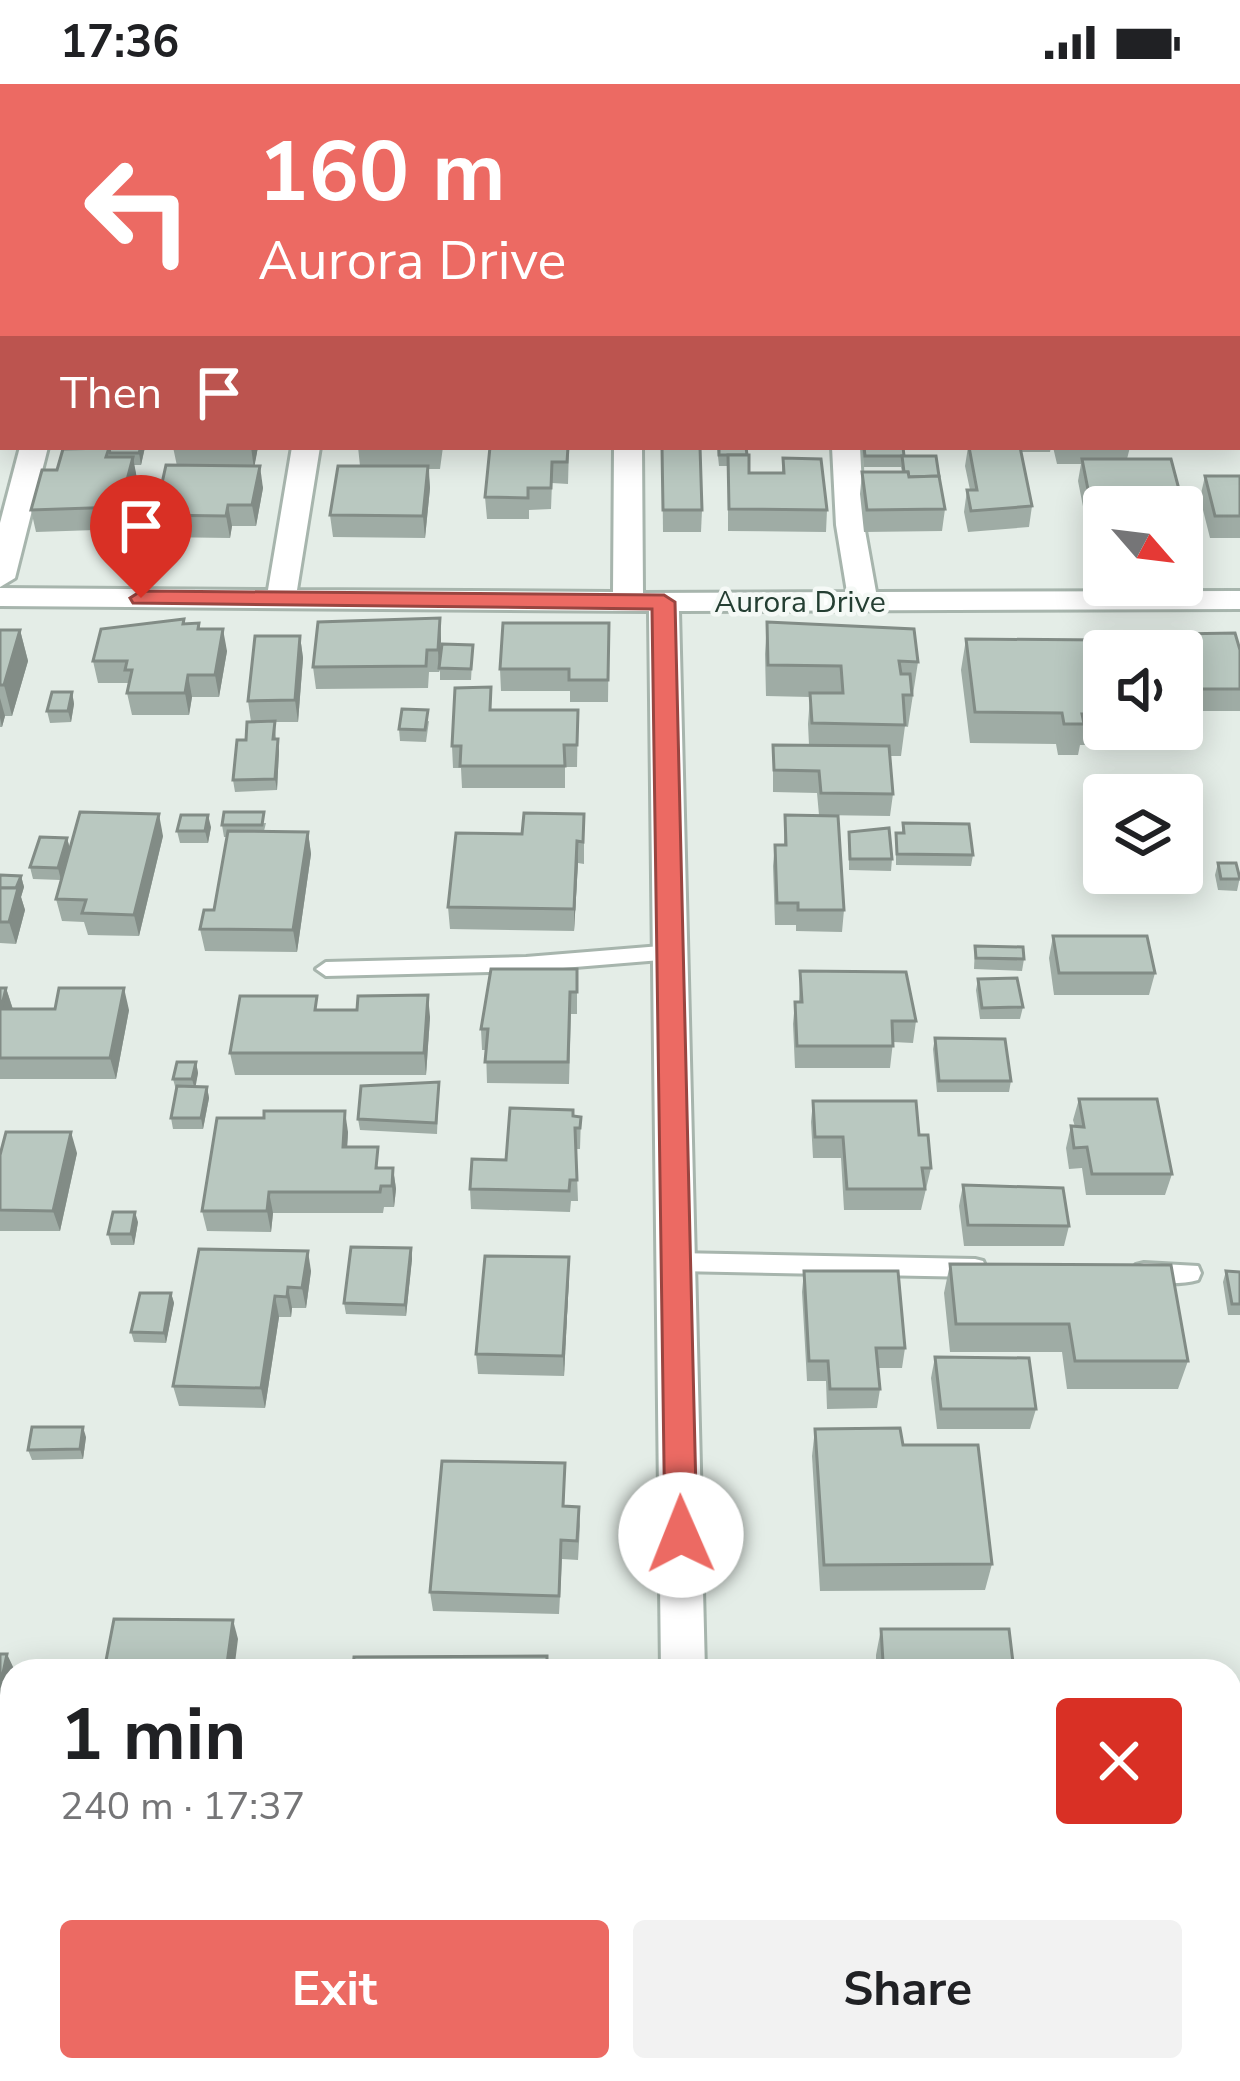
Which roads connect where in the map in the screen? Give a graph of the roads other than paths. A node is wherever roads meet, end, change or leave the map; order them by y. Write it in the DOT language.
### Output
graph roads {
  1 [pos="33,450"];
  2 [pos="306,450"];
  3 [pos="628,450"];
  4 [pos="845,450"];
  5 [pos="0,578"];
  6 [pos="0,597"];
  7 [pos="281,599"];
  8 [pos="1240,600"];
  9 [pos="646,602"];
  10 [pos="863,602"];
  11 [pos="673,952"];
  12 [pos="326,969"];
  13 [pos="676,1262"];
  14 [pos="1003,1269"];
  15 [pos="1120,1271"];
  16 [pos="1190,1273"];
  17 [pos="683,1659"];
  1 -- 5 [label="street"];
  2 -- 7 [label="street"];
  3 -- 9 [label="street"];
  4 -- 10 [label="street"];
  6 -- 7 [label="street, Aurora Drive"];
  7 -- 9 [label="street, Aurora Drive"];
  8 -- 10 [label="street, Aurora Drive"];
  9 -- 10 [label="street, Aurora Drive"];
  9 -- 11 [label="street"];
  11 -- 12 [label="lane"];
  11 -- 13 [label="street"];
  13 -- 14 [label="lane"];
  13 -- 17 [label="street"];
  15 -- 16 [label="lane"];
}
